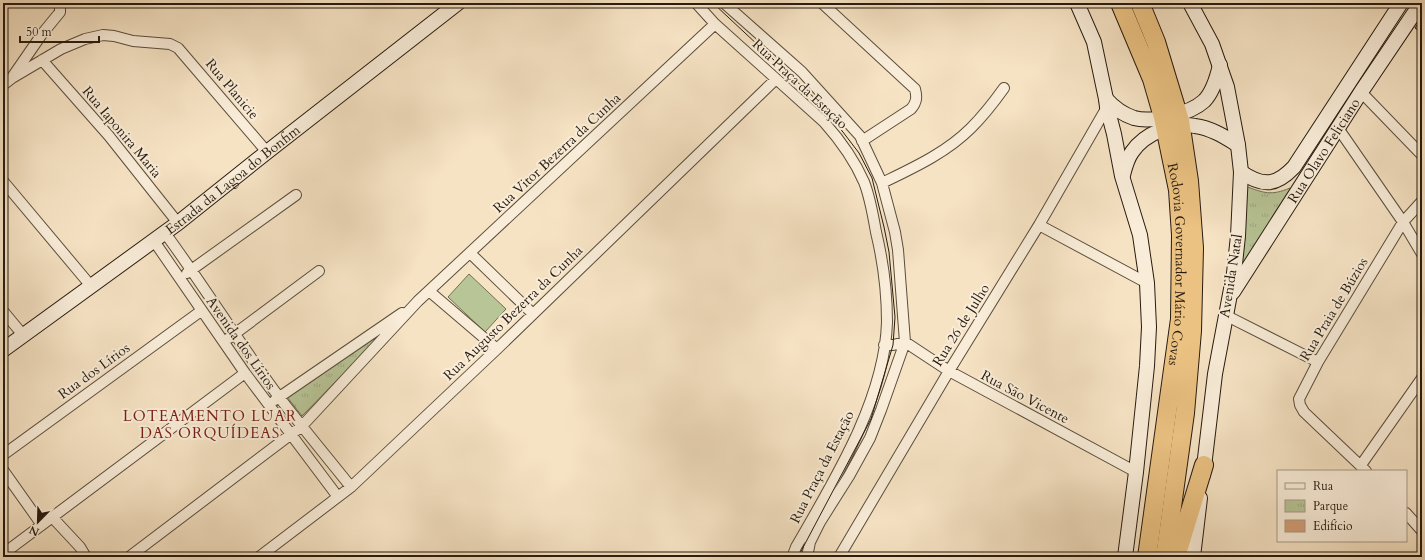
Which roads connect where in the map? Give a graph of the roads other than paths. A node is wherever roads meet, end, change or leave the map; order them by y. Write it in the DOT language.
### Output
graph roads {
  1 [pos="60,3"];
  2 [pos="458,3"];
  3 [pos="696,3"];
  4 [pos="724,3"];
  5 [pos="822,3"];
  6 [pos="1077,3"];
  7 [pos="1120,3"];
  8 [pos="1140,3"];
  9 [pos="1190,3"];
  10 [pos="1401,3"];
  11 [pos="1421,3"];
  12 [pos="715,24"];
  13 [pos="42,60"];
  14 [pos="1220,65"];
  15 [pos="12,78"];
  16 [pos="776,79"];
  17 [pos="3,85"];
  18 [pos="1004,88"];
  19 [pos="1361,92"];
  20 [pos="1106,103"];
  21 [pos="1172,121"];
  22 [pos="1338,128"];
  23 [pos="861,138"];
  24 [pos="1238,144"];
  25 [pos="267,152"];
  26 [pos="1422,155"];
  27 [pos="1241,172"];
  28 [pos="1122,176"];
  29 [pos="3,181"];
  30 [pos="882,183"];
  31 [pos="296,195"];
  32 [pos="1422,201"];
  33 [pos="1403,222"];
  34 [pos="178,223"];
  35 [pos="1039,225"];
  36 [pos="159,237"];
  37 [pos="470,253"];
  38 [pos="1422,254"];
  39 [pos="192,269"];
  40 [pos="319,270"];
  41 [pos="180,279"];
  42 [pos="1147,283"];
  43 [pos="91,286"];
  44 [pos="430,291"];
  45 [pos="1228,299"];
  46 [pos="418,301"];
  47 [pos="3,310"];
  48 [pos="201,311"];
  49 [pos="532,314"];
  50 [pos="1225,315"];
  51 [pos="234,334"];
  52 [pos="23,335"];
  53 [pos="224,342"];
  54 [pos="905,342"];
  55 [pos="884,345"];
  56 [pos="497,349"];
  57 [pos="3,350"];
  58 [pos="1318,362"];
  59 [pos="949,371"];
  60 [pos="245,373"];
  61 [pos="1422,378"];
  62 [pos="279,397"];
  63 [pos="268,405"];
  64 [pos="302,426"];
  65 [pos="291,434"];
  66 [pos="3,455"];
  67 [pos="1204,465"];
  68 [pos="1364,468"];
  69 [pos="3,470"];
  70 [pos="1136,472"];
  71 [pos="351,486"];
  72 [pos="338,497"];
  73 [pos="1407,514"];
  74 [pos="52,518"];
  75 [pos="42,525"];
  76 [pos="1422,530"];
  77 [pos="3,554"];
  78 [pos="86,557"];
  79 [pos="129,557"];
  80 [pos="259,557"];
  81 [pos="795,557"];
  82 [pos="806,557"];
  83 [pos="839,557"];
  84 [pos="1124,557"];
  85 [pos="1147,557"];
  86 [pos="1165,557"];
  87 [pos="1176,557"];
  88 [pos="1193,557"];
  1 -- 15 [label="street"];
  2 -- 25 [label="main road, Estrada da Lagoa do Bonfim"];
  3 -- 12 [label="street, Rua Praça da Estação"];
  4 -- 23 [label="street, Rua Praça da Estação"];
  5 -- 23 [label="street"];
  6 -- 20 [label="main road"];
  7 -- 21 [label="highway, Rodovia Governador Mário Covas"];
  8 -- 21 [label="highway, Rodovia Governador Mário Covas"];
  9 -- 14 [label="main road, Avenida Natal"];
  10 -- 27 [label="main road, Rua Olavo Feliciano"];
  11 -- 19 [label="main road, Rua Olavo Feliciano"];
  12 -- 16 [label="street, Rua Praça da Estação"];
  12 -- 37 [label="street, Rua Vitor Bezerra da Cunha"];
  13 -- 15 [label="street"];
  13 -- 25 [label="street, Rua Planicie"];
  13 -- 34 [label="street, Rua Iaponira Maria"];
  14 -- 21 [label="main road"];
  14 -- 24 [label="main road, Avenida Natal"];
  15 -- 17 [label="street"];
  16 -- 49 [label="street, Rua Augusto Bezerra da Cunha"];
  16 -- 55 [label="street, Rua Praça da Estação"];
  18 -- 30 [label="street"];
  19 -- 22 [label="main road, Rua Olavo Feliciano"];
  19 -- 26 [label="street"];
  20 -- 21 [label="main road"];
  20 -- 28 [label="main road"];
  20 -- 35 [label="street, Rua 26 de Julho"];
  21 -- 24 [label="main road"];
  21 -- 28 [label="main road"];
  21 -- 85 [label="highway, Rodovia Governador Mário Covas"];
  21 -- 86 [label="highway, Rodovia Governador Mário Covas"];
  22 -- 33 [label="street"];
  22 -- 45 [label="main road, Rua Olavo Feliciano"];
  23 -- 30 [label="street, Rua Praça da Estação"];
  24 -- 27 [label="main road, Avenida Natal"];
  25 -- 34 [label="main road, Estrada da Lagoa do Bonfim"];
  27 -- 45 [label="main road, Avenida Natal"];
  28 -- 42 [label="main road"];
  29 -- 43 [label="street"];
  30 -- 54 [label="street, Rua Praça da Estação"];
  31 -- 39 [label="street"];
  32 -- 33 [label="street, Rua Praia de Búzios"];
  33 -- 38 [label="street"];
  33 -- 58 [label="street, Rua Praia de Búzios"];
  34 -- 36 [label="main road, Estrada da Lagoa do Bonfim"];
  35 -- 42 [label="street"];
  35 -- 59 [label="street, Rua 26 de Julho"];
  36 -- 39 [label="street, Avenida dos Lírios"];
  36 -- 41 [label="street, Avenida dos Lírios"];
  36 -- 43 [label="main road, Estrada da Lagoa do Bonfim"];
  37 -- 44 [label="street, Rua Vitor Bezerra da Cunha"];
  37 -- 49 [label="street"];
  39 -- 41 [label="street"];
  39 -- 51 [label="street, Avenida dos Lírios"];
  40 -- 51 [label="street"];
  41 -- 48 [label="street, Avenida dos Lírios"];
  42 -- 70 [label="main road"];
  43 -- 52 [label="main road, Estrada da Lagoa do Bonfim"];
  44 -- 46 [label="street, Rua Vitor Bezerra da Cunha"];
  44 -- 56 [label="street"];
  45 -- 50 [label="main road, Avenida Natal"];
  46 -- 62 [label="street, Rua Vitor Bezerra da Cunha"];
  46 -- 64 [label="street, Rua Vitor Bezerra da Cunha"];
  47 -- 52 [label="street"];
  48 -- 53 [label="street, Avenida dos Lírios"];
  48 -- 66 [label="street, Rua dos Lírios"];
  49 -- 56 [label="street, Rua Augusto Bezerra da Cunha"];
  50 -- 58 [label="street"];
  50 -- 67 [label="main road, Avenida Natal"];
  51 -- 53 [label="street"];
  51 -- 62 [label="street, Avenida dos Lírios"];
  52 -- 57 [label="main road, Estrada da Lagoa do Bonfim"];
  53 -- 60 [label="street, Avenida dos Lírios"];
  54 -- 55 [label="street"];
  54 -- 59 [label="street, Rua São Vicente"];
  54 -- 82 [label="street"];
  55 -- 81 [label="street, Rua Praça da Estação"];
  56 -- 71 [label="street, Rua Augusto Bezerra da Cunha"];
  58 -- 68 [label="street, Rua Praia de Búzios"];
  59 -- 70 [label="street, Rua São Vicente"];
  59 -- 83 [label="street, Rua 26 de Julho"];
  60 -- 63 [label="street, Avenida dos Lírios"];
  60 -- 74 [label="street"];
  61 -- 68 [label="street"];
  62 -- 63 [label="street, Rua Vitor Bezerra da Cunha"];
  62 -- 64 [label="street, Avenida dos Lírios"];
  63 -- 65 [label="street, Avenida dos Lírios"];
  64 -- 65 [label="street, Rua Vitor Bezerra da Cunha"];
  64 -- 71 [label="street, Avenida dos Lírios"];
  65 -- 72 [label="street, Avenida dos Lírios"];
  65 -- 79 [label="street, Rua Vitor Bezerra da Cunha"];
  67 -- 87 [label="highway"];
  67 -- 88 [label="main road, Avenida Natal"];
  69 -- 75 [label="street"];
  70 -- 84 [label="main road"];
  71 -- 72 [label="street, Rua Augusto Bezerra da Cunha"];
  72 -- 80 [label="street, Rua Augusto Bezerra da Cunha"];
  73 -- 76 [label="street"];
  74 -- 75 [label="street"];
  74 -- 78 [label="street"];
  75 -- 77 [label="street"];
}
